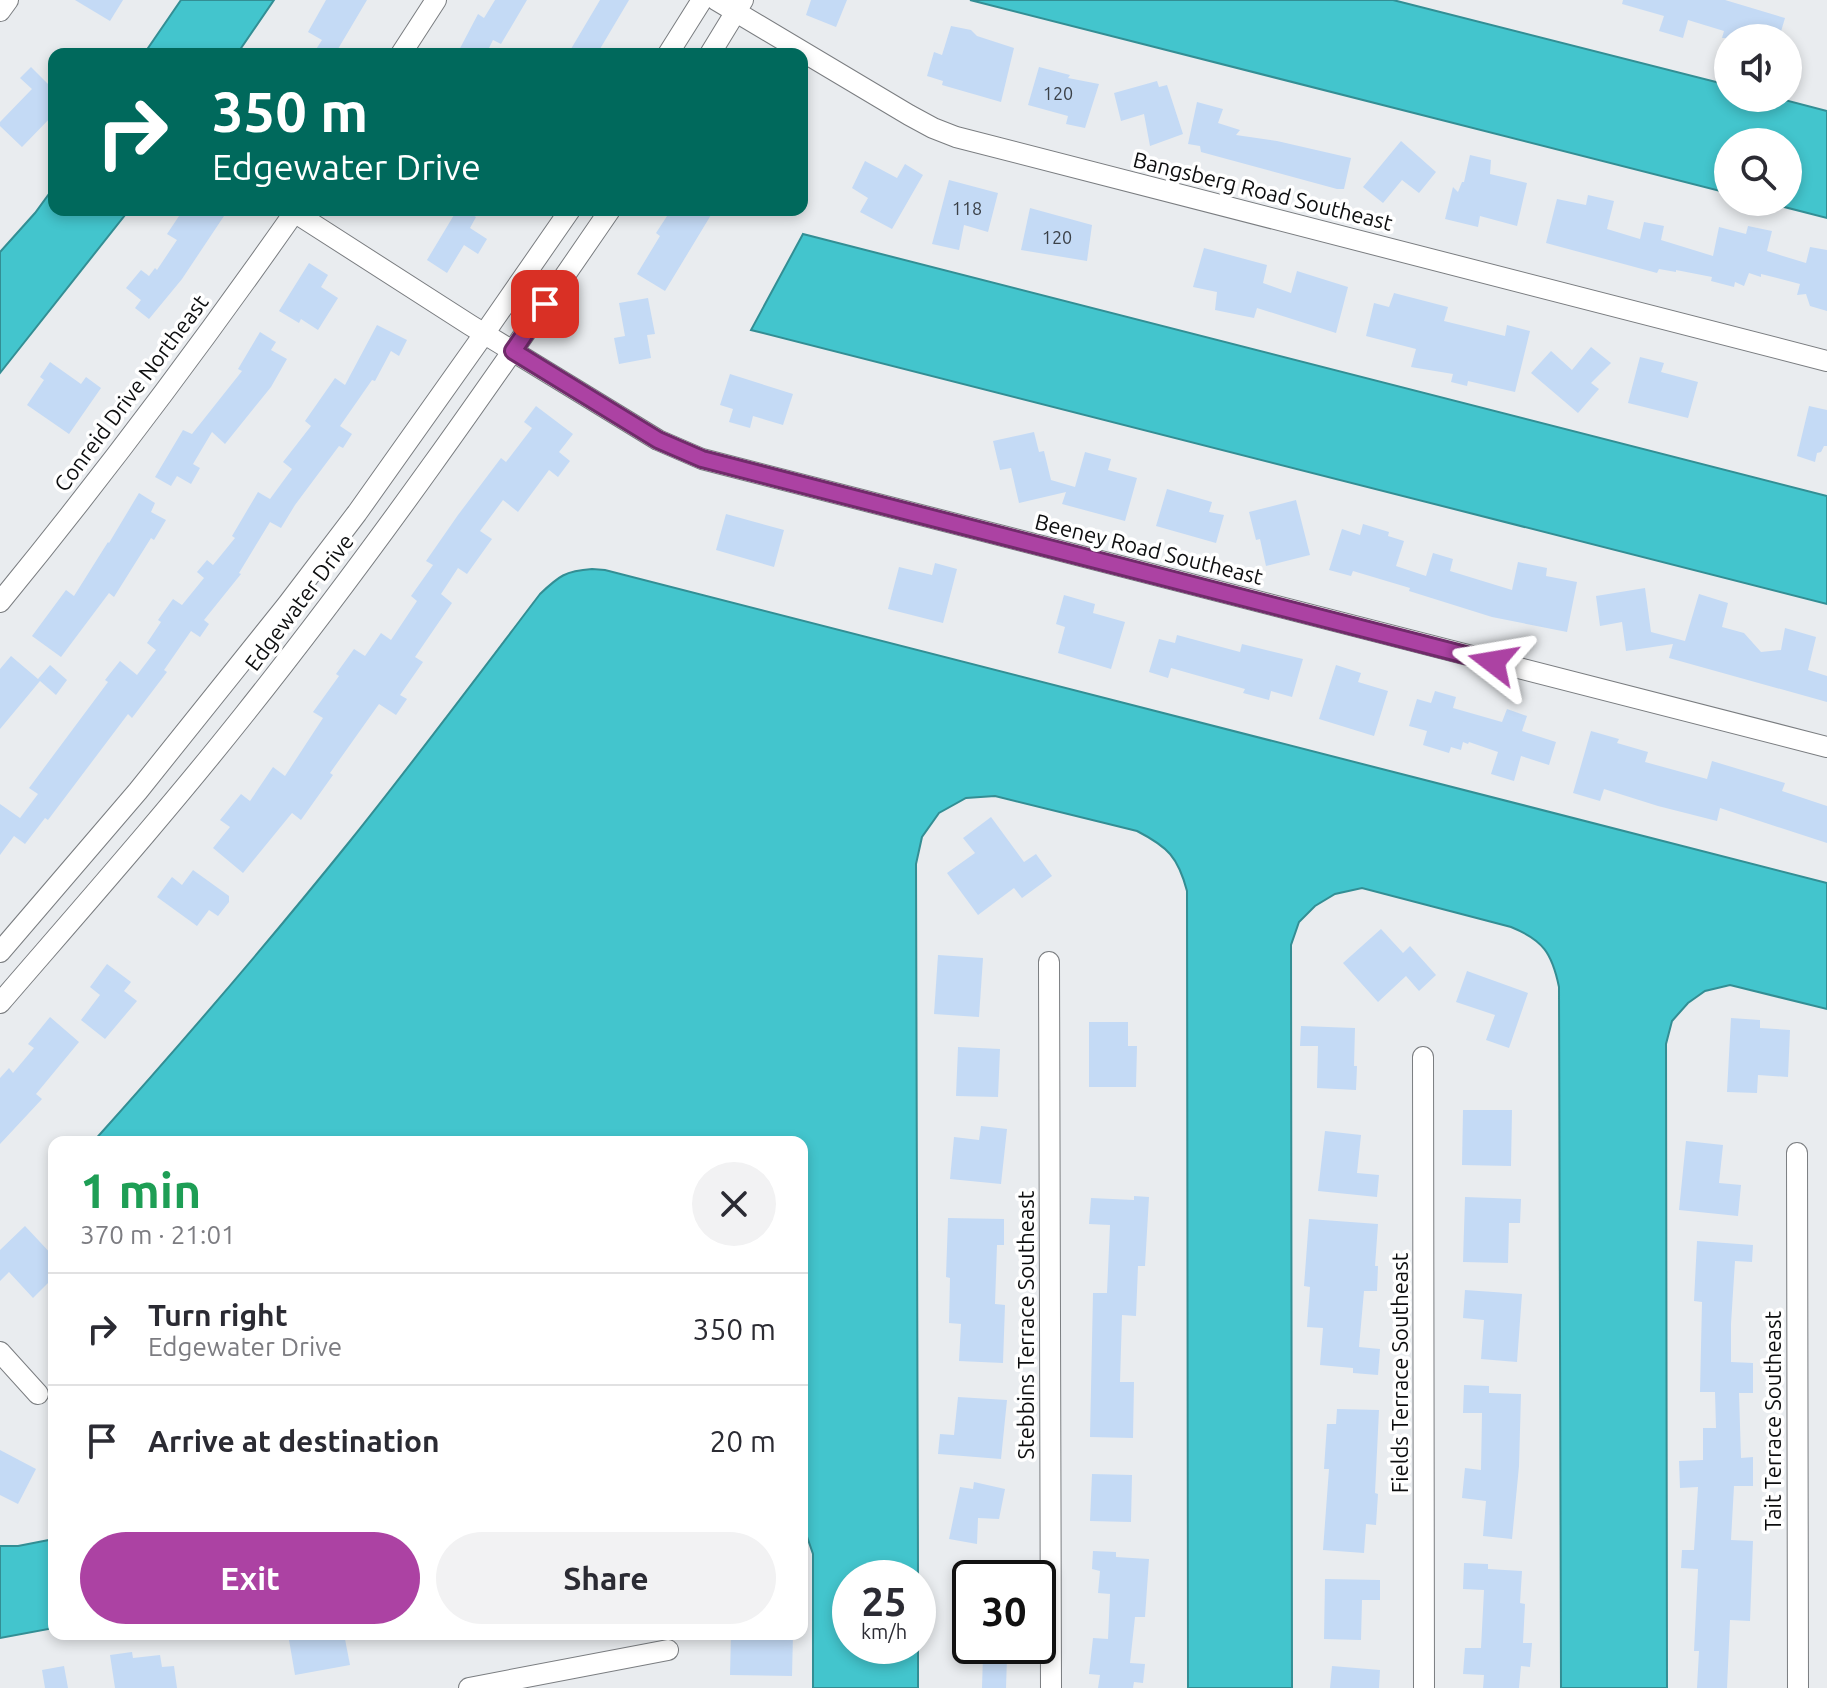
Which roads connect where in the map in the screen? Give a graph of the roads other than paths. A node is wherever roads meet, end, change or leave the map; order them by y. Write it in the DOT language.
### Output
graph roads {
  1 [pos="8,0"];
  2 [pos="436,0"];
  3 [pos="702,0"];
  4 [pos="716,0"];
  5 [pos="739,6"];
  6 [pos="0,11"];
  7 [pos="405,48"];
  8 [pos="672,48"];
  9 [pos="714,48"];
  10 [pos="805,48"];
  11 [pos="808,50"];
  12 [pos="291,216"];
  13 [pos="303,216"];
  14 [pos="566,216"];
  15 [pos="606,216"];
  16 [pos="484,334"];
  17 [pos="513,351"];
  18 [pos="1827,361"];
  19 [pos="0,602"];
  20 [pos="1827,747"];
  21 [pos="151,775"];
  22 [pos="176,798"];
  23 [pos="0,952"];
  24 [pos="1049,962"];
  25 [pos="0,1003"];
  26 [pos="1423,1057"];
  27 [pos="1797,1153"];
  28 [pos="0,1352"];
  29 [pos="38,1394"];
  30 [pos="668,1650"];
  31 [pos="469,1688"];
  32 [pos="1051,1688"];
  33 [pos="1424,1688"];
  34 [pos="1798,1688"];
  1 -- 6 [label="street"];
  2 -- 7 [label="street"];
  3 -- 8 [label="street"];
  4 -- 5 [label="street, Bangsberg Road Southeast"];
  5 -- 9 [label="street"];
  5 -- 10 [label="street, Bangsberg Road Southeast"];
  11 -- 18 [label="street, Bangsberg Road Southeast"];
  12 -- 19 [label="street, Conreid Drive Northeast"];
  13 -- 16 [label="street, Beeney Road Southeast"];
  14 -- 16 [label="street, Edgewater Drive"];
  15 -- 17 [label="street, Edgewater Drive"];
  16 -- 17 [label="street, Beeney Road Southeast"];
  16 -- 21 [label="street, Edgewater Drive"];
  17 -- 20 [label="street, Beeney Road Southeast"];
  17 -- 22 [label="street, Edgewater Drive"];
  21 -- 22 [label="street"];
  21 -- 23 [label="street, Edgewater Drive"];
  22 -- 25 [label="street, Edgewater Drive"];
  24 -- 32 [label="street, Stebbins Terrace Southeast"];
  26 -- 33 [label="street, Fields Terrace Southeast"];
  27 -- 34 [label="street, Tait Terrace Southeast"];
  28 -- 29 [label="street"];
  30 -- 31 [label="street"];
}
